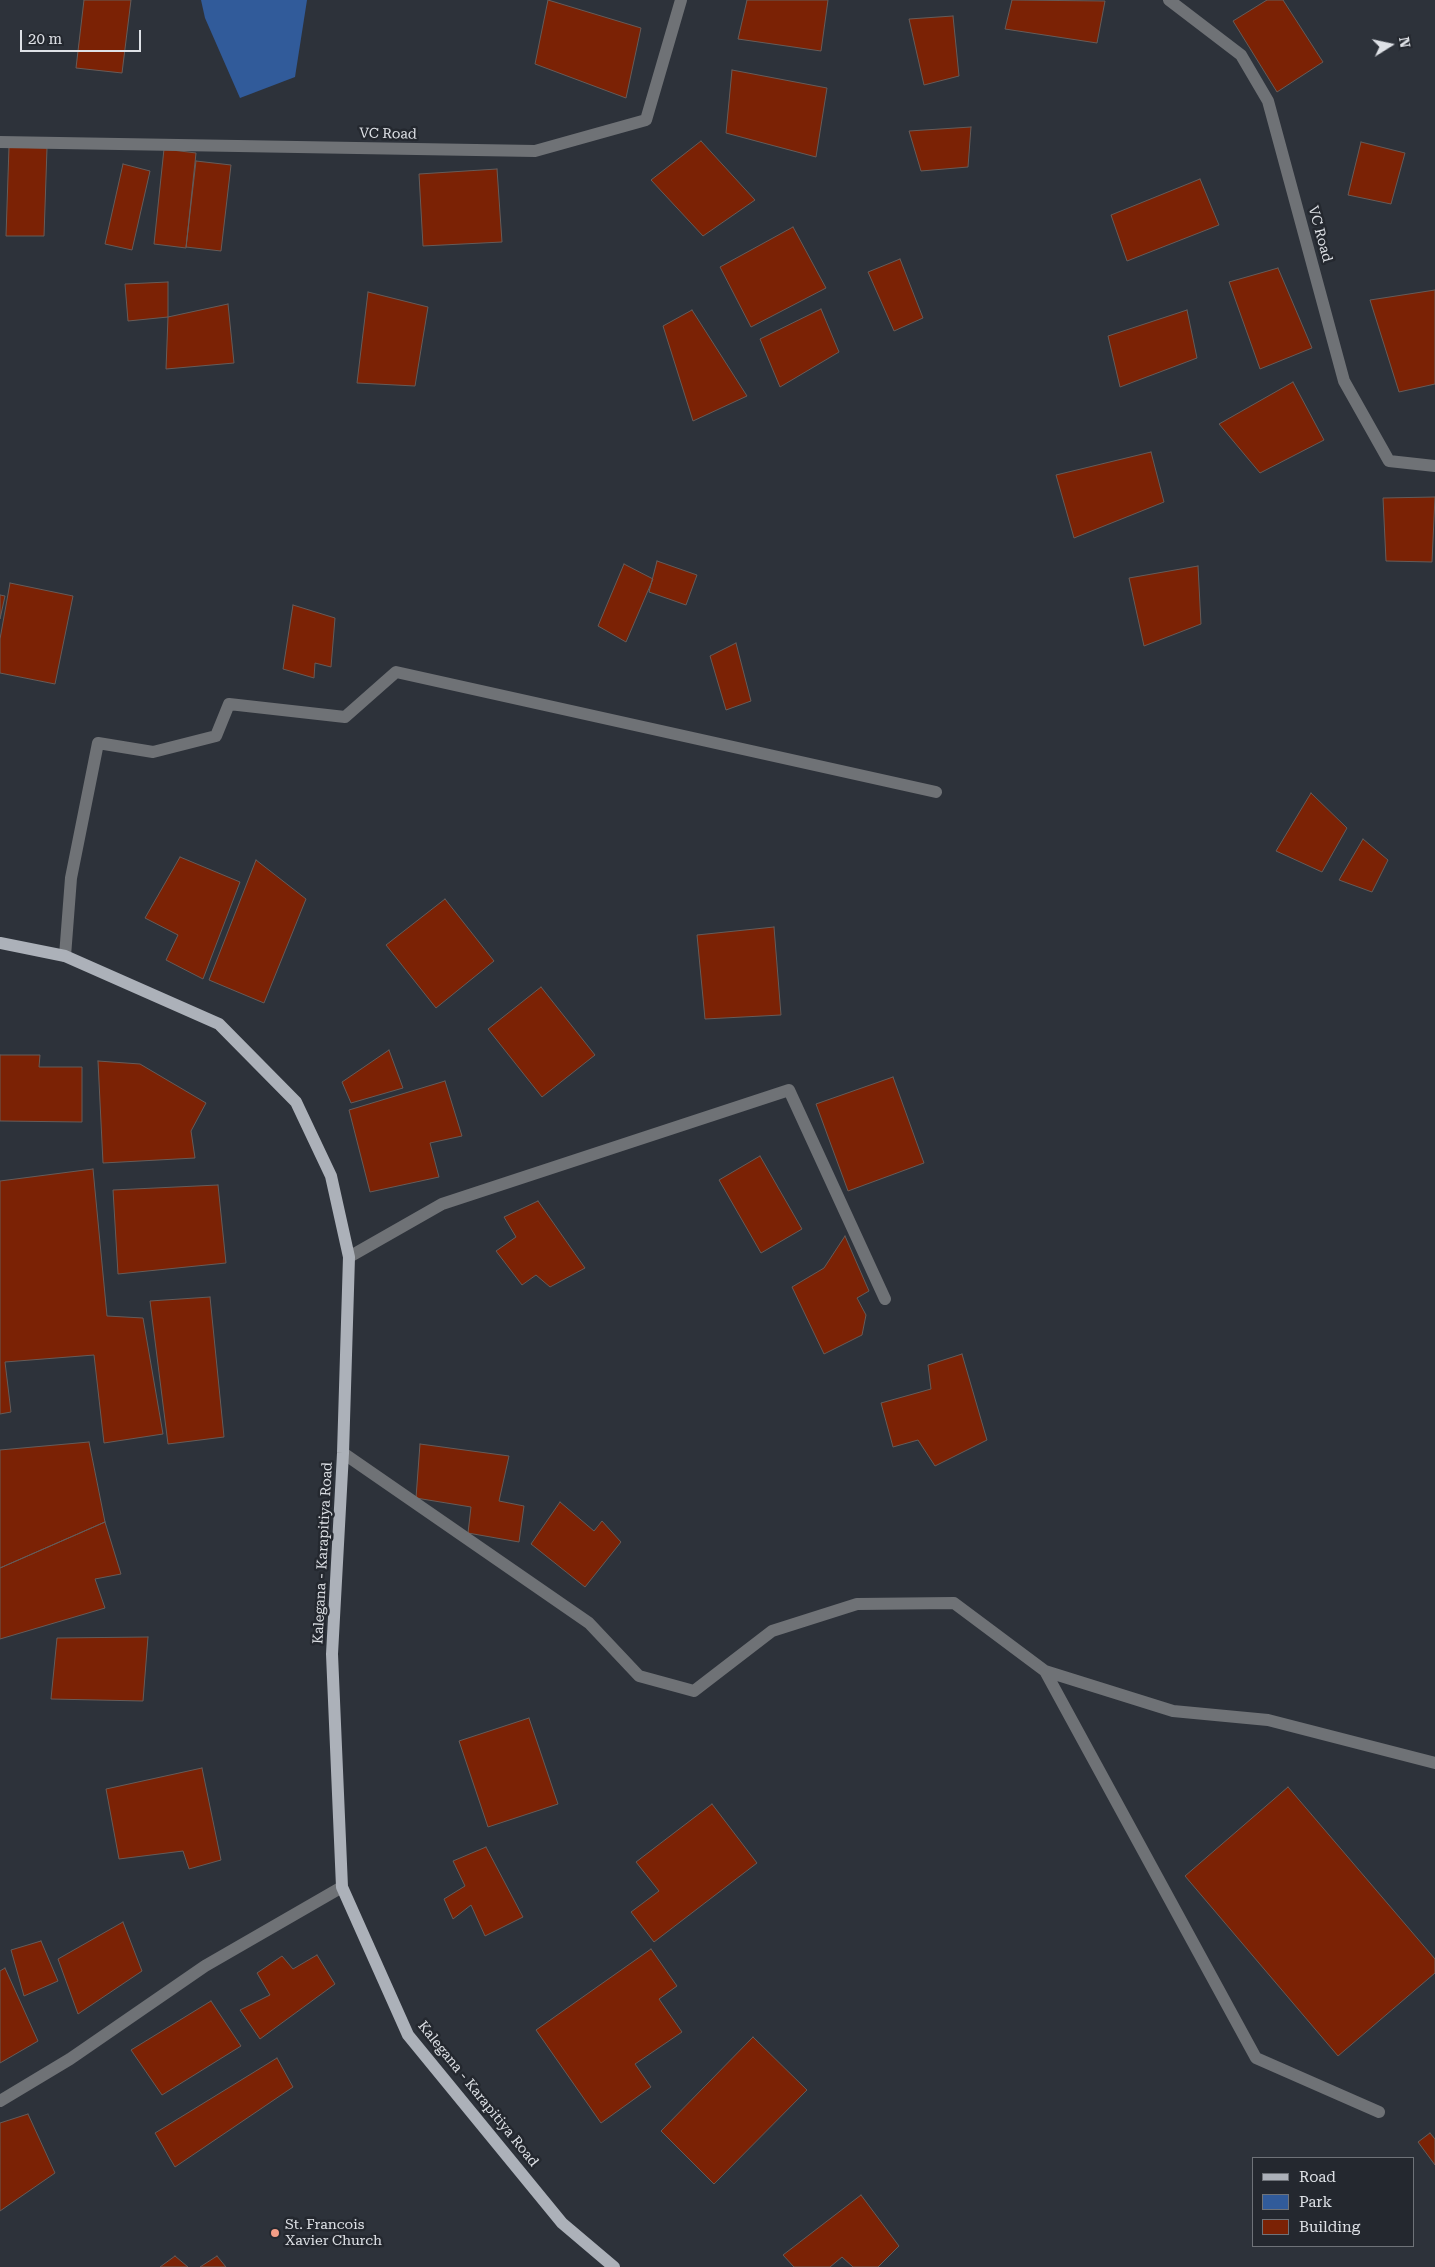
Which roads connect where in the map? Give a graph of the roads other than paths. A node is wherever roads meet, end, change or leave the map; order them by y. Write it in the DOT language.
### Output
graph roads {
  1 [pos="681,0"];
  2 [pos="1169,0"];
  3 [pos="0,142"];
  4 [pos="1435,466"];
  5 [pos="936,792"];
  6 [pos="0,943"];
  7 [pos="65,956"];
  8 [pos="349,1258"];
  9 [pos="885,1299"];
  10 [pos="343,1453"];
  11 [pos="1045,1672"];
  12 [pos="1435,1763"];
  13 [pos="342,1887"];
  14 [pos="0,2101"];
  15 [pos="1379,2112"];
  16 [pos="614,2267"];
  1 -- 3 [label="street, VC Road"];
  2 -- 4 [label="street, VC Road"];
  5 -- 7 [label="street"];
  6 -- 7 [label="main road, Kalegana - Karapitiya Road"];
  7 -- 8 [label="main road, Kalegana - Karapitiya Road"];
  8 -- 9 [label="street"];
  8 -- 10 [label="main road, Kalegana - Karapitiya Road"];
  10 -- 11 [label="street"];
  10 -- 13 [label="main road, Kalegana - Karapitiya Road"];
  11 -- 12 [label="street"];
  11 -- 15 [label="street"];
  13 -- 14 [label="street"];
  13 -- 16 [label="main road, Kalegana - Karapitiya Road"];
}
